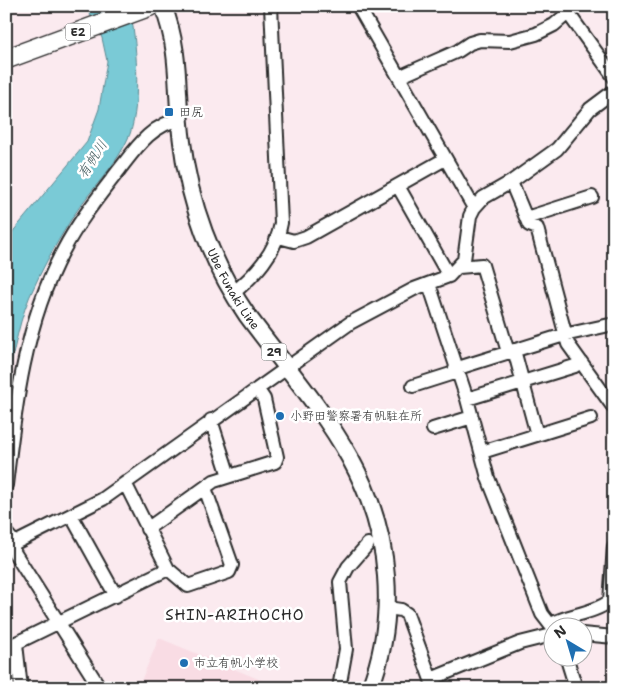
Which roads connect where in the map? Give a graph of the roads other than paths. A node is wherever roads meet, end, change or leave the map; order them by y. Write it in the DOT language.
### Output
graph roads {
  1 [pos="150,6"];
  2 [pos="164,6"];
  3 [pos="271,6"];
  4 [pos="358,6"];
  5 [pos="6,59"];
  6 [pos="614,76"];
  7 [pos="399,77"];
  8 [pos="614,91"];
  9 [pos="181,119"];
  10 [pos="446,160"];
  11 [pos="511,182"];
  12 [pos="398,186"];
  13 [pos="592,197"];
  14 [pos="474,208"];
  15 [pos="526,218"];
  16 [pos="278,237"];
  17 [pos="460,267"];
  18 [pos="449,276"];
  19 [pos="429,284"];
  20 [pos="232,294"];
  21 [pos="614,324"];
  22 [pos="564,334"];
  23 [pos="511,351"];
  24 [pos="575,366"];
  25 [pos="286,369"];
  26 [pos="456,370"];
  27 [pos="522,382"];
  28 [pos="414,386"];
  29 [pos="258,390"];
  30 [pos="467,399"];
  31 [pos="614,408"];
  32 [pos="472,417"];
  33 [pos="591,418"];
  34 [pos="211,420"];
  35 [pos="433,429"];
  36 [pos="538,435"];
  37 [pos="482,452"];
  38 [pos="229,476"];
  39 [pos="125,483"];
  40 [pos="6,485"];
  41 [pos="205,488"];
  42 [pos="71,515"];
  43 [pos="148,529"];
  44 [pos="6,533"];
  45 [pos="15,543"];
  46 [pos="368,544"];
  47 [pos="614,546"];
  48 [pos="168,569"];
  49 [pos="116,596"];
  50 [pos="388,608"];
  51 [pos="543,616"];
  52 [pos="570,616"];
  53 [pos="60,623"];
  54 [pos="542,633"];
  55 [pos="592,635"];
  56 [pos="614,637"];
  57 [pos="11,646"];
  58 [pos="569,666"];
  59 [pos="432,683"];
  60 [pos="21,688"];
  61 [pos="95,688"];
  62 [pos="339,688"];
  63 [pos="370,688"];
  64 [pos="576,688"];
  1 -- 5 [label="highway, E2"];
  2 -- 9 [label="main road, Ube Funaki Line / 29"];
  3 -- 16 [label="street"];
  4 -- 7 [label="street"];
  6 -- 7 [label="street"];
  7 -- 10 [label="street"];
  8 -- 11 [label="street"];
  9 -- 20 [label="main road, Ube Funaki Line / 29"];
  9 -- 40 [label="street"];
  10 -- 12 [label="street"];
  10 -- 14 [label="street"];
  11 -- 14 [label="street"];
  11 -- 15 [label="street"];
  12 -- 16 [label="street"];
  12 -- 18 [label="street"];
  13 -- 15 [label="street"];
  14 -- 17 [label="street"];
  15 -- 22 [label="street"];
  16 -- 20 [label="street"];
  17 -- 18 [label="street"];
  17 -- 23 [label="street"];
  18 -- 19 [label="street"];
  19 -- 25 [label="street"];
  19 -- 26 [label="street"];
  20 -- 25 [label="main road, Ube Funaki Line / 29"];
  21 -- 22 [label="street"];
  22 -- 23 [label="street"];
  22 -- 31 [label="street"];
  23 -- 26 [label="street"];
  23 -- 27 [label="street"];
  24 -- 27 [label="street"];
  25 -- 29 [label="street"];
  25 -- 50 [label="main road, Ube Funaki Line / 29"];
  26 -- 28 [label="street"];
  26 -- 30 [label="street"];
  27 -- 30 [label="street"];
  27 -- 36 [label="street"];
  29 -- 34 [label="street"];
  29 -- 38 [label="street"];
  30 -- 32 [label="street"];
  32 -- 35 [label="street"];
  32 -- 37 [label="street"];
  33 -- 36 [label="street"];
  34 -- 38 [label="street"];
  34 -- 39 [label="street"];
  36 -- 37 [label="street"];
  37 -- 51 [label="street"];
  38 -- 41 [label="street"];
  39 -- 42 [label="street"];
  39 -- 43 [label="street"];
  41 -- 43 [label="street"];
  41 -- 48 [label="street"];
  42 -- 45 [label="street"];
  42 -- 49 [label="street"];
  43 -- 48 [label="street"];
  44 -- 45 [label="street"];
  45 -- 53 [label="street"];
  46 -- 62 [label="street"];
  47 -- 52 [label="street"];
  48 -- 49 [label="street"];
  49 -- 53 [label="street"];
  50 -- 59 [label="street"];
  50 -- 63 [label="main road, Ube Funaki Line / 29"];
  53 -- 57 [label="street"];
  53 -- 61 [label="street"];
  54 -- 59 [label="street"];
  55 -- 56 [label="street"];
  57 -- 60 [label="street"];
  58 -- 64 [label="street"];
}
